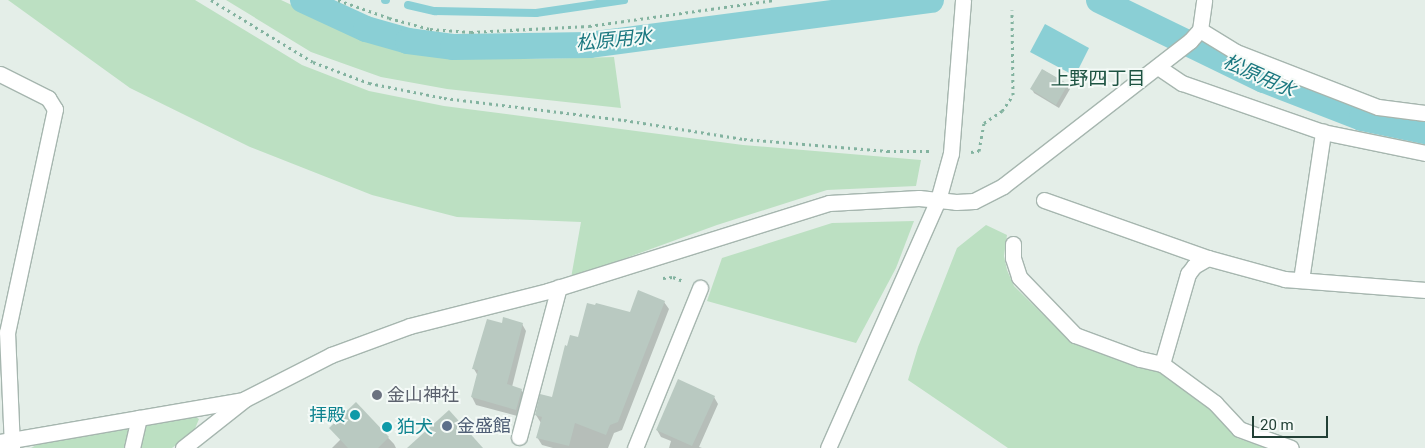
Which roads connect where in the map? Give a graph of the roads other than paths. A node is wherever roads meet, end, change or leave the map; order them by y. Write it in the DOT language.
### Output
graph roads {
  1 [pos="1204,0"];
  2 [pos="963,3"];
  3 [pos="1200,30"];
  4 [pos="1158,67"];
  5 [pos="0,74"];
  6 [pos="1425,113"];
  7 [pos="1323,132"];
  8 [pos="1425,153"];
  9 [pos="938,200"];
  10 [pos="1044,200"];
  11 [pos="1013,244"];
  12 [pos="1208,258"];
  13 [pos="1301,280"];
  14 [pos="559,287"];
  15 [pos="700,288"];
  16 [pos="1425,290"];
  17 [pos="1162,364"];
  18 [pos="244,399"];
  19 [pos="140,418"];
  20 [pos="519,437"];
  21 [pos="8,444"];
  22 [pos="132,448"];
  23 [pos="184,448"];
  24 [pos="635,448"];
  25 [pos="828,448"];
  26 [pos="1291,448"];
  1 -- 3 [label="street"];
  2 -- 9 [label="street"];
  3 -- 4 [label="street"];
  3 -- 6 [label="street"];
  4 -- 7 [label="street"];
  4 -- 9 [label="street"];
  5 -- 21 [label="street"];
  7 -- 8 [label="street"];
  7 -- 13 [label="street"];
  9 -- 14 [label="street"];
  9 -- 25 [label="street"];
  10 -- 12 [label="street"];
  11 -- 17 [label="street"];
  12 -- 13 [label="street"];
  12 -- 17 [label="street"];
  13 -- 16 [label="street"];
  14 -- 18 [label="street"];
  14 -- 20 [label="street"];
  15 -- 24 [label="street"];
  17 -- 26 [label="street"];
  18 -- 19 [label="street"];
  18 -- 23 [label="street"];
  19 -- 21 [label="street"];
  19 -- 22 [label="street"];
}
